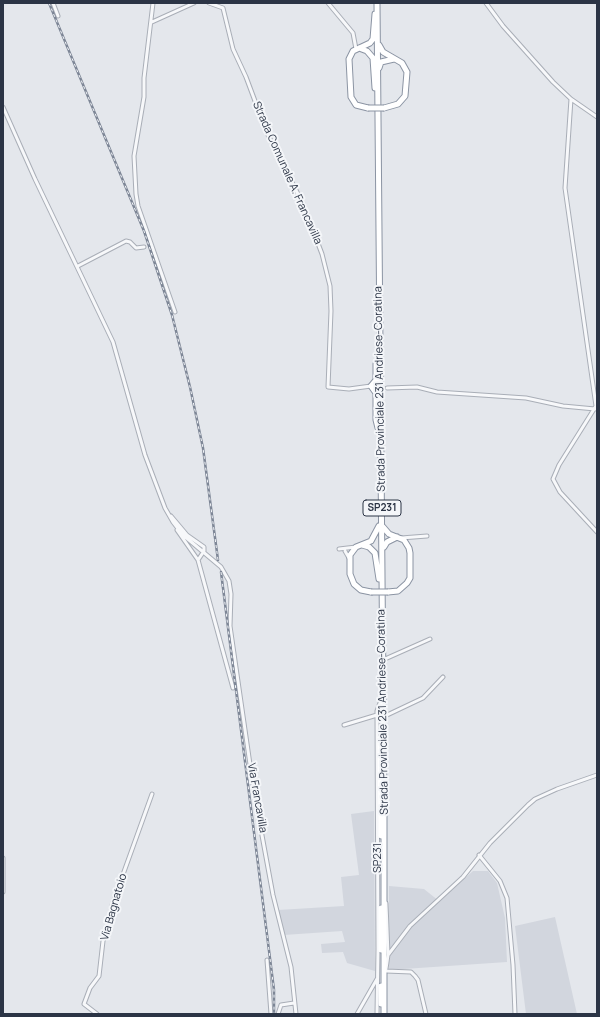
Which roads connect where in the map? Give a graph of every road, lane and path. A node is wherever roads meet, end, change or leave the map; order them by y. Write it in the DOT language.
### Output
graph roads {
  1 [pos="53,3"];
  2 [pos="153,3"];
  3 [pos="194,3"];
  4 [pos="209,3"];
  5 [pos="328,3"];
  6 [pos="376,3"];
  7 [pos="486,3"];
  8 [pos="376,14"];
  9 [pos="58,16"];
  10 [pos="152,22"];
  11 [pos="358,49"];
  12 [pos="395,59"];
  13 [pos="376,88"];
  14 [pos="572,99"];
  15 [pos="3,107"];
  16 [pos="597,117"];
  17 [pos="144,247"];
  18 [pos="78,266"];
  19 [pos="175,312"];
  20 [pos="379,361"];
  21 [pos="371,386"];
  22 [pos="387,388"];
  23 [pos="596,409"];
  24 [pos="381,419"];
  25 [pos="378,428"];
  26 [pos="169,514"];
  27 [pos="382,516"];
  28 [pos="379,526"];
  29 [pos="596,531"];
  30 [pos="182,536"];
  31 [pos="427,536"];
  32 [pos="407,539"];
  33 [pos="356,548"];
  34 [pos="382,552"];
  35 [pos="350,559"];
  36 [pos="198,560"];
  37 [pos="379,579"];
  38 [pos="430,639"];
  39 [pos="382,645"];
  40 [pos="385,659"];
  41 [pos="444,677"];
  42 [pos="233,688"];
  43 [pos="380,703"];
  44 [pos="377,715"];
  45 [pos="385,716"];
  46 [pos="344,725"];
  47 [pos="597,775"];
  48 [pos="152,794"];
  49 [pos="479,855"];
  50 [pos="3,858"];
  51 [pos="3,892"];
  52 [pos="388,955"];
  53 [pos="267,960"];
  54 [pos="386,971"];
  55 [pos="378,977"];
  56 [pos="384,986"];
  57 [pos="370,990"];
  58 [pos="378,992"];
  59 [pos="294,1003"];
  60 [pos="97,1014"];
  61 [pos="271,1014"];
  62 [pos="278,1014"];
  63 [pos="296,1014"];
  64 [pos="358,1014"];
  65 [pos="377,1014"];
  66 [pos="380,1014"];
  67 [pos="384,1014"];
  68 [pos="426,1014"];
  69 [pos="515,1014"];
  1 -- 9 [label="street"];
  2 -- 10 [label="street"];
  3 -- 10 [label="street"];
  4 -- 21 [label="street, Strada Comunale A. Francavilla"];
  5 -- 11 [label="street"];
  6 -- 8 [label="highway, Strada Provinciale 231 Andriese-Coratina / SP231"];
  7 -- 14 [label="street"];
  8 -- 11 [label="highway"];
  8 -- 12 [label="highway"];
  8 -- 13 [label="highway, Strada Provinciale 231 Andriese-Coratina / SP231"];
  10 -- 19 [label="street"];
  11 -- 12 [label="highway, bridge"];
  11 -- 13 [label="highway"];
  12 -- 13 [label="highway"];
  13 -- 20 [label="highway, Strada Provinciale 231 Andriese-Coratina / SP231"];
  14 -- 16 [label="street"];
  14 -- 23 [label="street"];
  15 -- 18 [label="street"];
  17 -- 18 [label="street"];
  18 -- 26 [label="street"];
  20 -- 21 [label="highway"];
  20 -- 22 [label="highway"];
  20 -- 24 [label="highway, Strada Provinciale 231 Andriese-Coratina / SP231"];
  20 -- 25 [label="highway, Strada Provinciale 231 Andriese-Coratina / SP231"];
  21 -- 25 [label="highway"];
  22 -- 23 [label="street"];
  22 -- 24 [label="highway"];
  23 -- 29 [label="street"];
  24 -- 27 [label="highway, Strada Provinciale 231 Andriese-Coratina / SP231"];
  25 -- 28 [label="highway, Strada Provinciale 231 Andriese-Coratina / SP231"];
  26 -- 30 [label="street"];
  26 -- 36 [label="street"];
  27 -- 32 [label="highway"];
  27 -- 34 [label="highway, Strada Provinciale 231 Andriese-Coratina / SP231"];
  28 -- 33 [label="highway"];
  28 -- 37 [label="highway, Strada Provinciale 231 Andriese-Coratina / SP231"];
  30 -- 36 [label="street"];
  30 -- 59 [label="street, Via Francavilla"];
  31 -- 32 [label="street"];
  32 -- 34 [label="highway"];
  32 -- 35 [label="highway, bridge"];
  33 -- 35 [label="highway"];
  33 -- 35 [label="street"];
  33 -- 37 [label="highway"];
  34 -- 39 [label="highway, Strada Provinciale 231 Andriese-Coratina / SP231"];
  36 -- 42 [label="street"];
  37 -- 43 [label="highway, Strada Provinciale 231 Andriese-Coratina / SP231"];
  38 -- 40 [label="street"];
  39 -- 40 [label="street"];
  39 -- 56 [label="highway, Strada Provinciale 231 Andriese-Coratina / SP231"];
  40 -- 45 [label="street"];
  41 -- 45 [label="street"];
  43 -- 44 [label="street, SP231"];
  43 -- 66 [label="highway, Strada Provinciale 231 Andriese-Coratina / SP231"];
  44 -- 46 [label="street"];
  44 -- 55 [label="street, SP231"];
  45 -- 52 [label="street"];
  47 -- 49 [label="street"];
  48 -- 60 [label="street, Via Bagnatoio"];
  49 -- 52 [label="street"];
  49 -- 69 [label="street"];
  50 -- 51 [label="street"];
  52 -- 54 [label="street"];
  53 -- 61 [label="street"];
  54 -- 56 [label="street"];
  54 -- 68 [label="street"];
  55 -- 57 [label="street"];
  55 -- 58 [label="street, SP231"];
  56 -- 67 [label="highway, Strada Provinciale 231 Andriese-Coratina / SP231"];
  57 -- 58 [label="street"];
  57 -- 64 [label="street"];
  58 -- 65 [label="street, SP231"];
  59 -- 62 [label="street"];
  59 -- 63 [label="street, Via Francavilla"];
}
